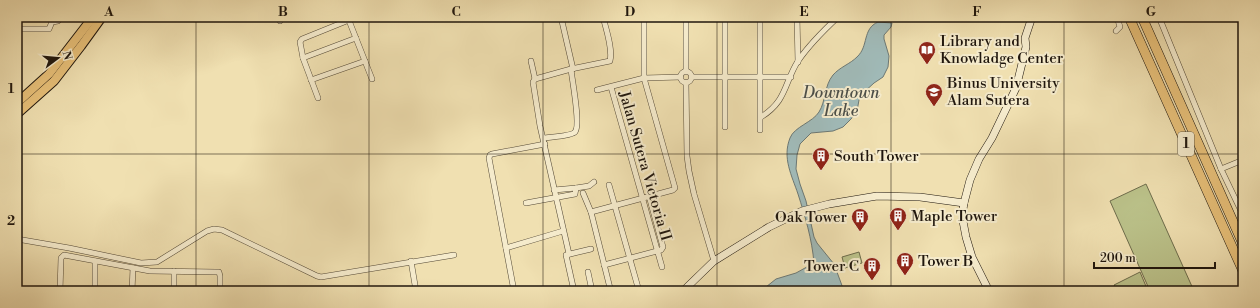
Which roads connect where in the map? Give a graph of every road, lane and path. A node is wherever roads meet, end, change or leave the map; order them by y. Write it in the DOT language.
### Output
graph roads {
  1 [pos="58,17"];
  2 [pos="93,17"];
  3 [pos="102,17"];
  4 [pos="561,17"];
  5 [pos="603,17"];
  6 [pos="644,17"];
  7 [pos="686,17"];
  8 [pos="725,17"];
  9 [pos="760,17"];
  10 [pos="797,17"];
  11 [pos="838,17"];
  12 [pos="1032,17"];
  13 [pos="1037,17"];
  14 [pos="1117,17"];
  15 [pos="1129,17"];
  16 [pos="1142,17"];
  17 [pos="1159,17"];
  18 [pos="349,19"];
  19 [pos="17,29"];
  20 [pos="1116,30"];
  21 [pos="356,38"];
  22 [pos="1026,46"];
  23 [pos="303,58"];
  24 [pos="365,60"];
  25 [pos="531,61"];
  26 [pos="798,62"];
  27 [pos="572,69"];
  28 [pos="686,72"];
  29 [pos="680,77"];
  30 [pos="692,77"];
  31 [pos="725,77"];
  32 [pos="760,77"];
  33 [pos="644,78"];
  34 [pos="791,78"];
  35 [pos="372,79"];
  36 [pos="534,79"];
  37 [pos="311,80"];
  38 [pos="686,83"];
  39 [pos="611,87"];
  40 [pos="597,90"];
  41 [pos="318,98"];
  42 [pos="17,103"];
  43 [pos="17,114"];
  44 [pos="761,116"];
  45 [pos="725,127"];
  46 [pos="760,130"];
  47 [pos="544,138"];
  48 [pos="545,144"];
  49 [pos="1243,160"];
  50 [pos="1222,169"];
  51 [pos="594,182"];
  52 [pos="609,185"];
  53 [pos="576,188"];
  54 [pos="554,190"];
  55 [pos="583,193"];
  56 [pos="648,196"];
  57 [pos="556,197"];
  58 [pos="642,198"];
  59 [pos="526,203"];
  60 [pos="964,203"];
  61 [pos="614,205"];
  62 [pos="1242,211"];
  63 [pos="591,212"];
  64 [pos="563,231"];
  65 [pos="17,239"];
  66 [pos="1243,244"];
  67 [pos="506,248"];
  68 [pos="591,249"];
  69 [pos="657,251"];
  70 [pos="569,254"];
  71 [pos="454,255"];
  72 [pos="630,258"];
  73 [pos="95,260"];
  74 [pos="411,261"];
  75 [pos="714,261"];
  76 [pos="604,265"];
  77 [pos="662,267"];
  78 [pos="132,268"];
  79 [pos="174,271"];
  80 [pos="1243,271"];
  81 [pos="588,272"];
  82 [pos="610,288"];
  83 [pos="60,291"];
  84 [pos="95,291"];
  85 [pos="132,291"];
  86 [pos="174,291"];
  87 [pos="220,291"];
  88 [pos="416,291"];
  89 [pos="514,291"];
  90 [pos="574,291"];
  91 [pos="592,291"];
  92 [pos="639,291"];
  93 [pos="683,291"];
  94 [pos="989,291"];
  1 -- 19 [label="street"];
  2 -- 42 [label="main road"];
  3 -- 43 [label="main road"];
  4 -- 27 [label="street"];
  5 -- 27 [label="street"];
  6 -- 33 [label="street"];
  7 -- 28 [label="street"];
  8 -- 31 [label="street"];
  9 -- 32 [label="street"];
  10 -- 26 [label="street"];
  11 -- 26 [label="street"];
  12 -- 22 [label="street"];
  13 -- 22 [label="street"];
  14 -- 20 [label="street"];
  15 -- 80 [label="highway, 1"];
  16 -- 66 [label="highway, 1"];
  17 -- 50 [label="street"];
  18 -- 21 [label="street"];
  18 -- 23 [label="street"];
  21 -- 23 [label="street"];
  21 -- 24 [label="street"];
  22 -- 60 [label="street"];
  23 -- 37 [label="street"];
  24 -- 35 [label="street"];
  24 -- 37 [label="street"];
  25 -- 36 [label="street"];
  26 -- 34 [label="street"];
  27 -- 36 [label="street"];
  27 -- 47 [label="street"];
  28 -- 29 [label="street"];
  28 -- 30 [label="street"];
  29 -- 33 [label="street"];
  29 -- 38 [label="street"];
  30 -- 31 [label="street"];
  30 -- 38 [label="street"];
  31 -- 32 [label="street"];
  31 -- 45 [label="street"];
  32 -- 34 [label="street"];
  32 -- 44 [label="street"];
  33 -- 39 [label="street"];
  33 -- 56 [label="street"];
  34 -- 44 [label="street"];
  36 -- 47 [label="street"];
  37 -- 41 [label="street"];
  38 -- 75 [label="street"];
  39 -- 40 [label="street"];
  39 -- 58 [label="street, Jalan Sutera Victoria II"];
  44 -- 46 [label="street"];
  47 -- 48 [label="street"];
  48 -- 54 [label="street"];
  48 -- 67 [label="street"];
  49 -- 50 [label="street"];
  50 -- 62 [label="street"];
  51 -- 53 [label="street"];
  52 -- 61 [label="street"];
  53 -- 54 [label="street"];
  53 -- 57 [label="street"];
  54 -- 57 [label="street"];
  55 -- 63 [label="street"];
  56 -- 58 [label="street"];
  56 -- 69 [label="street, Jalan Sutera Victoria II"];
  57 -- 59 [label="street"];
  57 -- 64 [label="street"];
  58 -- 61 [label="street"];
  58 -- 69 [label="street, Jalan Sutera Victoria II"];
  60 -- 75 [label="street"];
  60 -- 94 [label="street"];
  61 -- 63 [label="street"];
  61 -- 72 [label="street"];
  63 -- 76 [label="street"];
  64 -- 67 [label="street"];
  64 -- 70 [label="street"];
  65 -- 74 [label="street"];
  67 -- 89 [label="street"];
  68 -- 70 [label="street"];
  69 -- 72 [label="street"];
  69 -- 77 [label="street, Jalan Sutera Victoria II"];
  70 -- 90 [label="street"];
  71 -- 74 [label="street"];
  72 -- 76 [label="street"];
  72 -- 92 [label="street"];
  73 -- 78 [label="street"];
  73 -- 83 [label="street"];
  73 -- 84 [label="street"];
  74 -- 88 [label="street"];
  75 -- 93 [label="street"];
  76 -- 82 [label="street"];
  78 -- 79 [label="street"];
  78 -- 85 [label="street"];
  79 -- 86 [label="street"];
  79 -- 87 [label="street"];
  81 -- 91 [label="street"];
}
